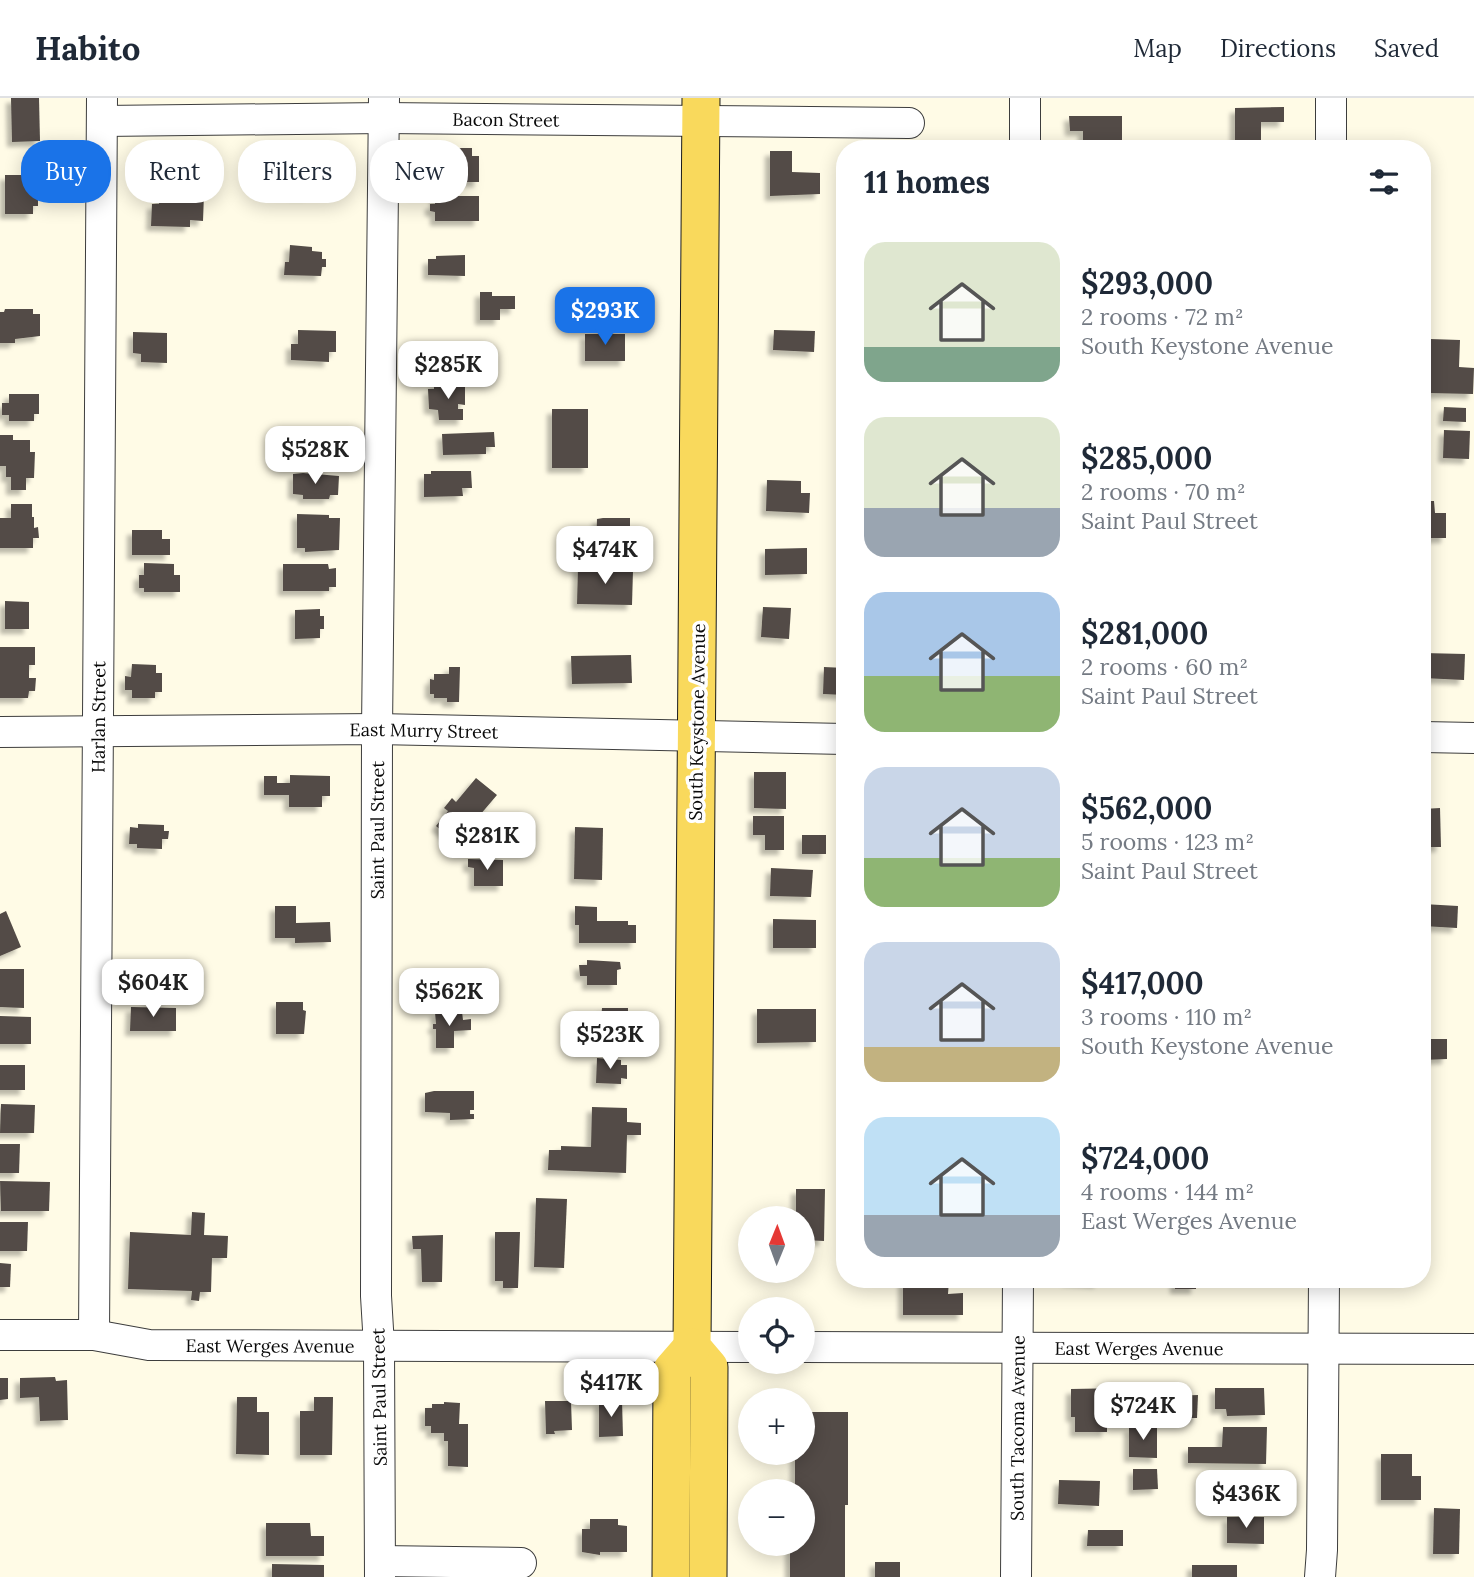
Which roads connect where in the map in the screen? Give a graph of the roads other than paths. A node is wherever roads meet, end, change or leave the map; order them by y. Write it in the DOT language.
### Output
graph roads {
  1 [pos="1025,98"];
  2 [pos="1331,98"];
  3 [pos="384,108"];
  4 [pos="102,109"];
  5 [pos="701,109"];
  6 [pos="909,123"];
  7 [pos="1025,140"];
  8 [pos="1331,140"];
  9 [pos="97,729"];
  10 [pos="377,730"];
  11 [pos="0,732"];
  12 [pos="696,737"];
  13 [pos="1431,737"];
  14 [pos="1474,738"];
  15 [pos="836,739"];
  16 [pos="1018,1288"];
  17 [pos="1324,1288"];
  18 [pos="0,1335"];
  19 [pos="94,1335"];
  20 [pos="379,1346"];
  21 [pos="1018,1346"];
  22 [pos="692,1347"];
  23 [pos="738,1347"];
  24 [pos="815,1347"];
  25 [pos="1323,1349"];
  26 [pos="1474,1349"];
  27 [pos="521,1563"];
  28 [pos="380,1569"];
  29 [pos="671,1577"];
  30 [pos="708,1577"];
  31 [pos="1016,1577"];
  32 [pos="1320,1577"];
  1 -- 7 [label="street"];
  2 -- 8 [label="street"];
  3 -- 4 [label="street, Bacon Street"];
  3 -- 5 [label="street, Bacon Street"];
  3 -- 10 [label="street, Saint Paul Street"];
  4 -- 9 [label="street, Harlan Street"];
  5 -- 6 [label="street, Bacon Street"];
  5 -- 12 [label="main road, South Keystone Avenue"];
  9 -- 10 [label="street, East Murry Street"];
  9 -- 11 [label="street, East Murry Street"];
  9 -- 19 [label="street, Harlan Street"];
  10 -- 12 [label="street, East Murry Street"];
  10 -- 20 [label="street, Saint Paul Street"];
  12 -- 15 [label="street, East Murry Street"];
  12 -- 22 [label="main road, South Keystone Avenue"];
  13 -- 14 [label="street"];
  16 -- 21 [label="street, South Tacoma Avenue"];
  17 -- 25 [label="street"];
  18 -- 19 [label="street, East Werges Avenue"];
  19 -- 20 [label="street, East Werges Avenue"];
  20 -- 22 [label="street, East Werges Avenue"];
  20 -- 28 [label="street, Saint Paul Street"];
  21 -- 24 [label="street, East Werges Avenue"];
  21 -- 25 [label="street, East Werges Avenue"];
  21 -- 31 [label="street, South Tacoma Avenue"];
  22 -- 23 [label="street, East Werges Avenue"];
  22 -- 29 [label="main road"];
  22 -- 30 [label="main road"];
  25 -- 26 [label="street, East Werges Avenue"];
  25 -- 32 [label="street"];
  27 -- 28 [label="street, Saint Paul Street"];
}
